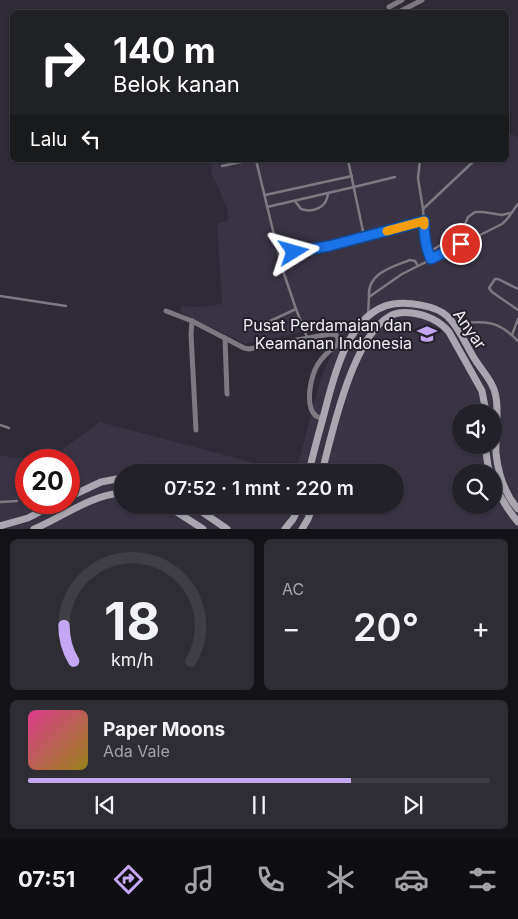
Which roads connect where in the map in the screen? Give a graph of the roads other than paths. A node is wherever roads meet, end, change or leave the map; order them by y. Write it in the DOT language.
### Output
graph roads {
  1 [pos="402,0"];
  2 [pos="422,0"];
  3 [pos="389,7"];
  4 [pos="403,10"];
  5 [pos="241,162"];
  6 [pos="257,162"];
  7 [pos="348,162"];
  8 [pos="420,162"];
  9 [pos="473,162"];
  10 [pos="222,166"];
  11 [pos="352,176"];
  12 [pos="395,177"];
  13 [pos="354,187"];
  14 [pos="328,193"];
  15 [pos="265,195"];
  16 [pos="295,201"];
  17 [pos="518,204"];
  18 [pos="267,207"];
  19 [pos="423,209"];
  20 [pos="510,213"];
  21 [pos="424,221"];
  22 [pos="364,236"];
  23 [pos="310,250"];
  24 [pos="428,253"];
  25 [pos="278,254"];
  26 [pos="431,259"];
  27 [pos="418,266"];
  28 [pos="282,268"];
  29 [pos="518,289"];
  30 [pos="0,296"];
  31 [pos="370,297"];
  32 [pos="66,306"];
  33 [pos="296,309"];
  34 [pos="518,310"];
  35 [pos="166,311"];
  36 [pos="446,315"];
  37 [pos="368,316"];
  38 [pos="518,319"];
  39 [pos="192,321"];
  40 [pos="268,322"];
  41 [pos="440,322"];
  42 [pos="453,324"];
  43 [pos="512,335"];
  44 [pos="225,338"];
  45 [pos="308,338"];
  46 [pos="518,340"];
  47 [pos="227,394"];
  48 [pos="484,404"];
  49 [pos="494,404"];
  50 [pos="326,407"];
  51 [pos="339,411"];
  52 [pos="323,419"];
  53 [pos="0,425"];
  54 [pos="9,428"];
  55 [pos="196,430"];
  56 [pos="496,454"];
  57 [pos="311,464"];
  58 [pos="324,464"];
  59 [pos="114,480"];
  60 [pos="80,492"];
  61 [pos="114,494"];
  62 [pos="502,500"];
  63 [pos="15,501"];
  64 [pos="0,502"];
  65 [pos="518,509"];
  66 [pos="36,514"];
  67 [pos="180,514"];
  68 [pos="205,514"];
  69 [pos="296,514"];
  70 [pos="310,514"];
  71 [pos="518,522"];
  72 [pos="0,526"];
  73 [pos="34,529"];
  74 [pos="203,529"];
  75 [pos="227,529"];
  76 [pos="285,529"];
  77 [pos="302,529"];
  1 -- 3 [label="street"];
  2 -- 4 [label="street"];
  5 -- 10 [label="lane"];
  6 -- 15 [label="lane"];
  7 -- 11 [label="lane"];
  8 -- 19 [label="lane"];
  9 -- 19 [label="lane"];
  11 -- 13 [label="lane"];
  11 -- 15 [label="lane"];
  12 -- 13 [label="lane"];
  13 -- 14 [label="lane"];
  13 -- 22 [label="lane"];
  14 -- 16 [label="lane"];
  14 -- 16 [label="lane"];
  15 -- 18 [label="lane"];
  16 -- 18 [label="lane"];
  17 -- 20 [label="lane"];
  18 -- 25 [label="lane"];
  19 -- 21 [label="lane"];
  20 -- 24 [label="lane"];
  20 -- 26 [label="lane"];
  21 -- 22 [label="lane"];
  21 -- 24 [label="lane"];
  22 -- 23 [label="lane"];
  23 -- 25 [label="lane"];
  23 -- 28 [label="lane"];
  24 -- 26 [label="lane"];
  25 -- 28 [label="lane"];
  26 -- 27 [label="lane"];
  27 -- 31 [label="lane"];
  27 -- 31 [label="lane"];
  28 -- 33 [label="lane"];
  29 -- 34 [label="lane"];
  30 -- 32 [label="lane"];
  31 -- 37 [label="lane"];
  33 -- 40 [label="lane"];
  33 -- 45 [label="lane"];
  35 -- 39 [label="street"];
  36 -- 37 [label="street, Anyar"];
  36 -- 41 [label="street"];
  36 -- 42 [label="street, Anyar"];
  37 -- 50 [label="street, Anyar"];
  38 -- 43 [label="lane"];
  39 -- 44 [label="street"];
  39 -- 55 [label="street"];
  41 -- 48 [label="street, Anyar"];
  41 -- 51 [label="street, Anyar"];
  42 -- 43 [label="lane"];
  42 -- 49 [label="street, Anyar"];
  43 -- 46 [label="lane"];
  44 -- 45 [label="street"];
  44 -- 47 [label="street"];
  45 -- 52 [label="street"];
  50 -- 51 [label="street"];
  50 -- 52 [label="street, Anyar"];
  51 -- 58 [label="street, Anyar"];
  52 -- 57 [label="street, Anyar"];
  53 -- 54 [label="lane"];
  56 -- 65 [label="street, Anyar"];
  59 -- 60 [label="street"];
  61 -- 73 [label="street"];
  62 -- 71 [label="street"];
  63 -- 64 [label="lane"];
  66 -- 72 [label="street"];
  67 -- 74 [label="street"];
  68 -- 75 [label="street"];
  69 -- 76 [label="street"];
  70 -- 77 [label="street"];
}
